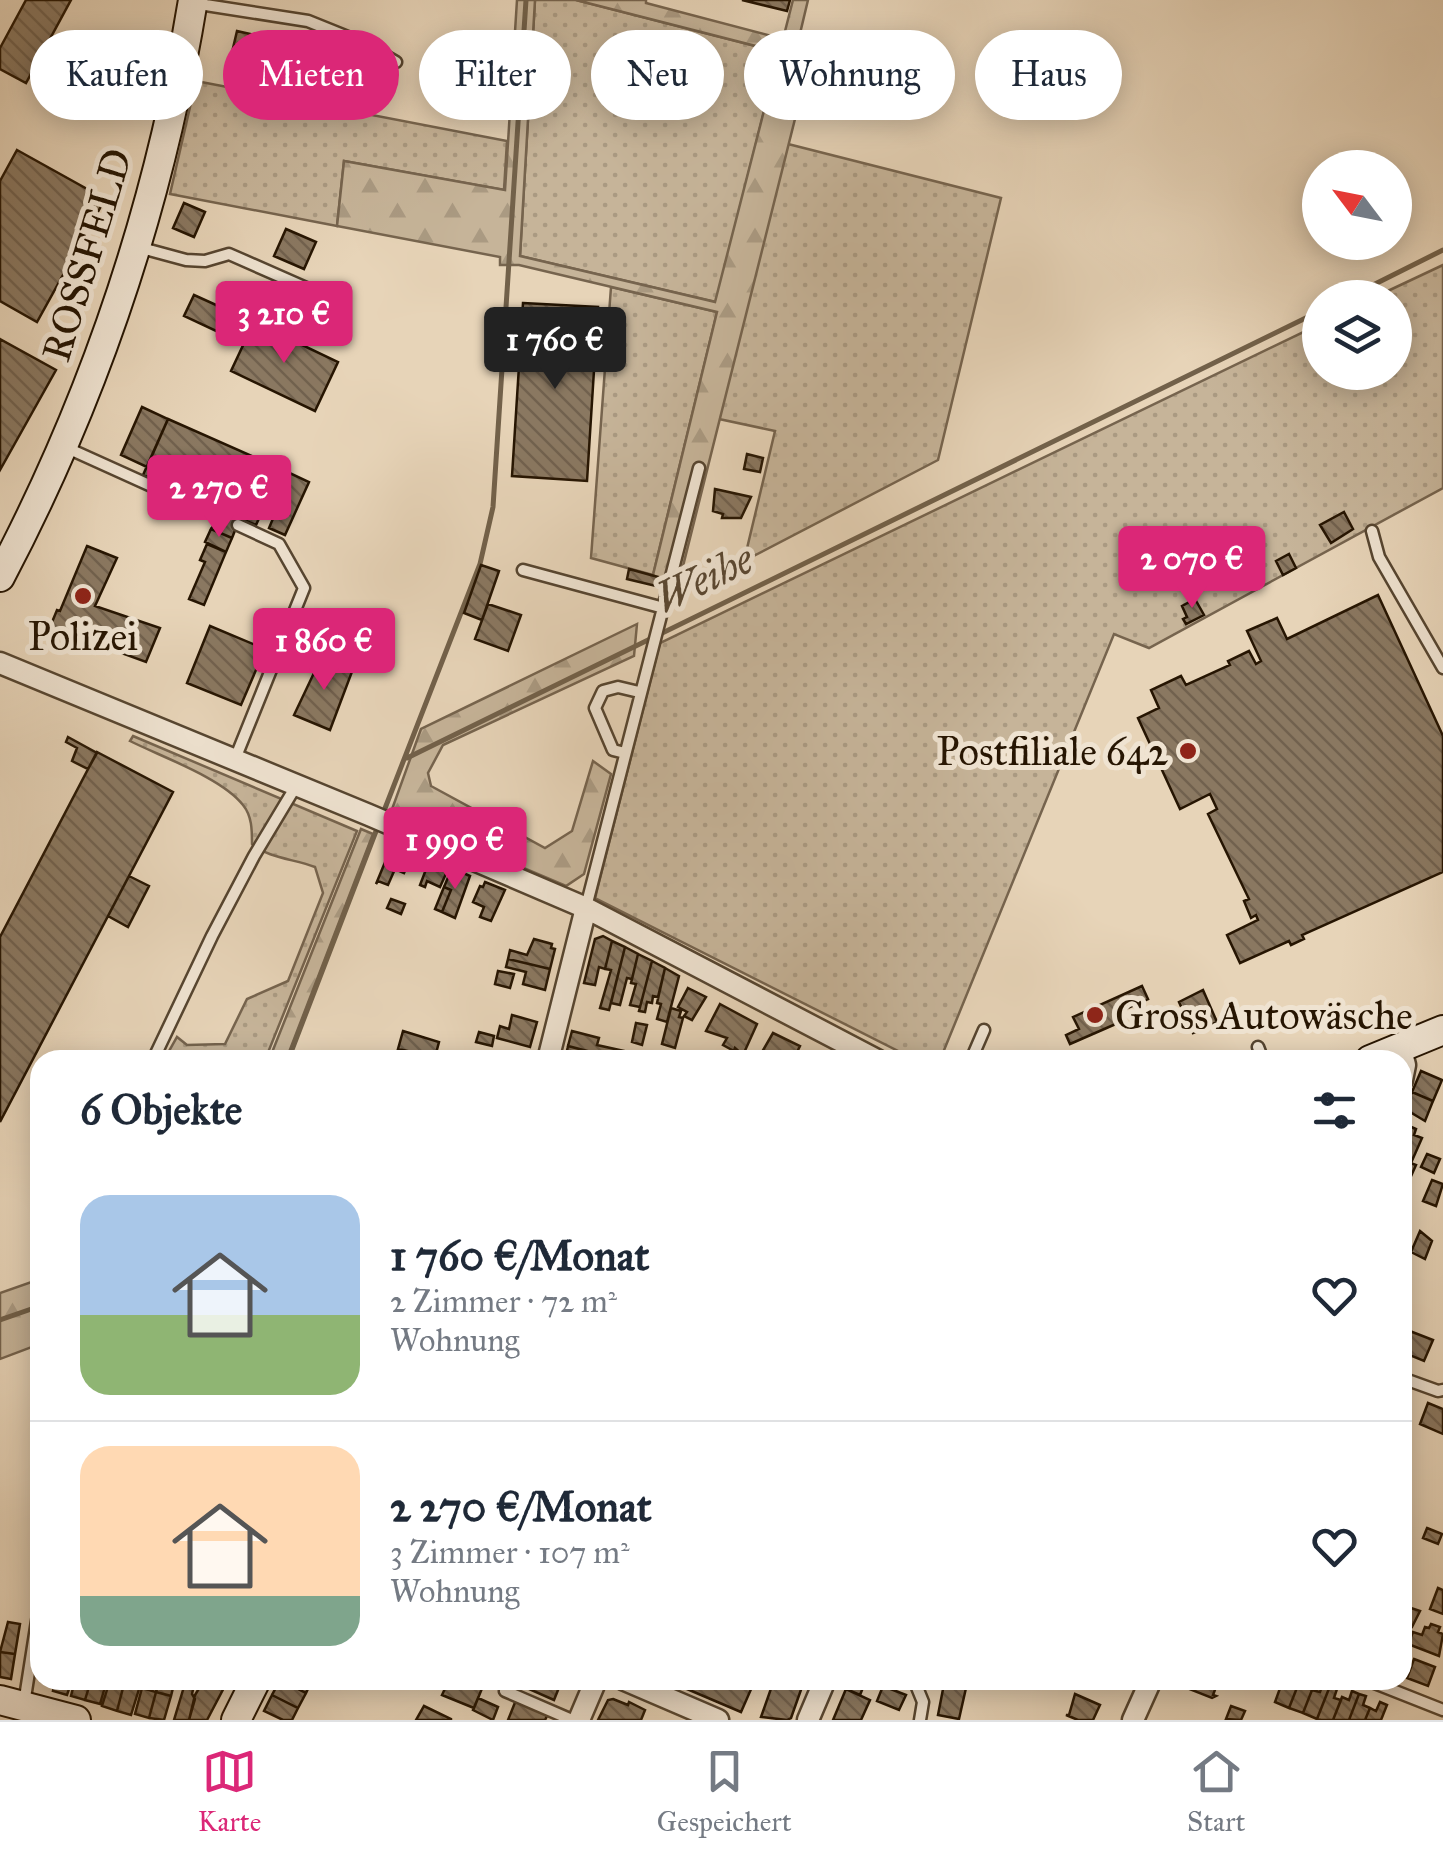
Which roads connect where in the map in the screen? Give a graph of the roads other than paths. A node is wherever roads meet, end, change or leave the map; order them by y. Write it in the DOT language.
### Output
graph roads {
  1 [pos="193,2"];
  2 [pos="327,30"];
  3 [pos="136,246"];
  4 [pos="311,290"];
  5 [pos="64,447"];
  6 [pos="698,468"];
  7 [pos="220,517"];
  8 [pos="238,525"];
  9 [pos="1372,531"];
  10 [pos="523,570"];
  11 [pos="0,577"];
  12 [pos="660,607"];
  13 [pos="0,664"];
  14 [pos="1443,668"];
  15 [pos="639,692"];
  16 [pos="625,753"];
  17 [pos="235,759"];
  18 [pos="297,785"];
  19 [pos="586,908"];
  20 [pos="984,1030"];
  21 [pos="1443,1030"];
  22 [pos="1400,1046"];
  23 [pos="1258,1047"];
  24 [pos="158,1050"];
  25 [pos="550,1050"];
  26 [pos="858,1050"];
  27 [pos="975,1050"];
  28 [pos="1259,1050"];
  29 [pos="1391,1050"];
  30 [pos="1401,1050"];
  31 [pos="1412,1382"];
  32 [pos="1443,1390"];
  33 [pos="251,1690"];
  34 [pos="591,1690"];
  35 [pos="648,1690"];
  36 [pos="821,1690"];
  37 [pos="918,1690"];
  38 [pos="1146,1690"];
  39 [pos="1393,1690"];
  40 [pos="505,1691"];
  41 [pos="28,1709"];
  42 [pos="1443,1710"];
  43 [pos="76,1720"];
  44 [pos="236,1720"];
  45 [pos="575,1720"];
  46 [pos="718,1720"];
  47 [pos="808,1720"];
  48 [pos="920,1720"];
  49 [pos="1134,1720"];
  1 -- 2 [label="lane"];
  1 -- 3 [label="street, ROSSFELD"];
  3 -- 4 [label="lane"];
  3 -- 5 [label="street, ROSSFELD"];
  5 -- 7 [label="lane"];
  5 -- 11 [label="street, ROSSFELD"];
  6 -- 12 [label="lane"];
  8 -- 17 [label="lane"];
  9 -- 14 [label="lane"];
  10 -- 12 [label="lane"];
  12 -- 15 [label="lane"];
  13 -- 17 [label="street"];
  15 -- 16 [label="lane"];
  15 -- 16 [label="lane"];
  16 -- 19 [label="lane"];
  17 -- 18 [label="street"];
  18 -- 19 [label="street"];
  18 -- 24 [label="lane"];
  19 -- 25 [label="street"];
  19 -- 26 [label="street"];
  20 -- 27 [label="lane"];
  21 -- 22 [label="street"];
  22 -- 29 [label="street"];
  22 -- 30 [label="street"];
  23 -- 28 [label="lane"];
  31 -- 32 [label="lane"];
  33 -- 44 [label="street"];
  34 -- 45 [label="street"];
  35 -- 46 [label="street"];
  36 -- 47 [label="street"];
  37 -- 48 [label="lane"];
  38 -- 49 [label="street"];
  39 -- 42 [label="lane"];
  40 -- 45 [label="lane"];
  41 -- 43 [label="street"];
}
